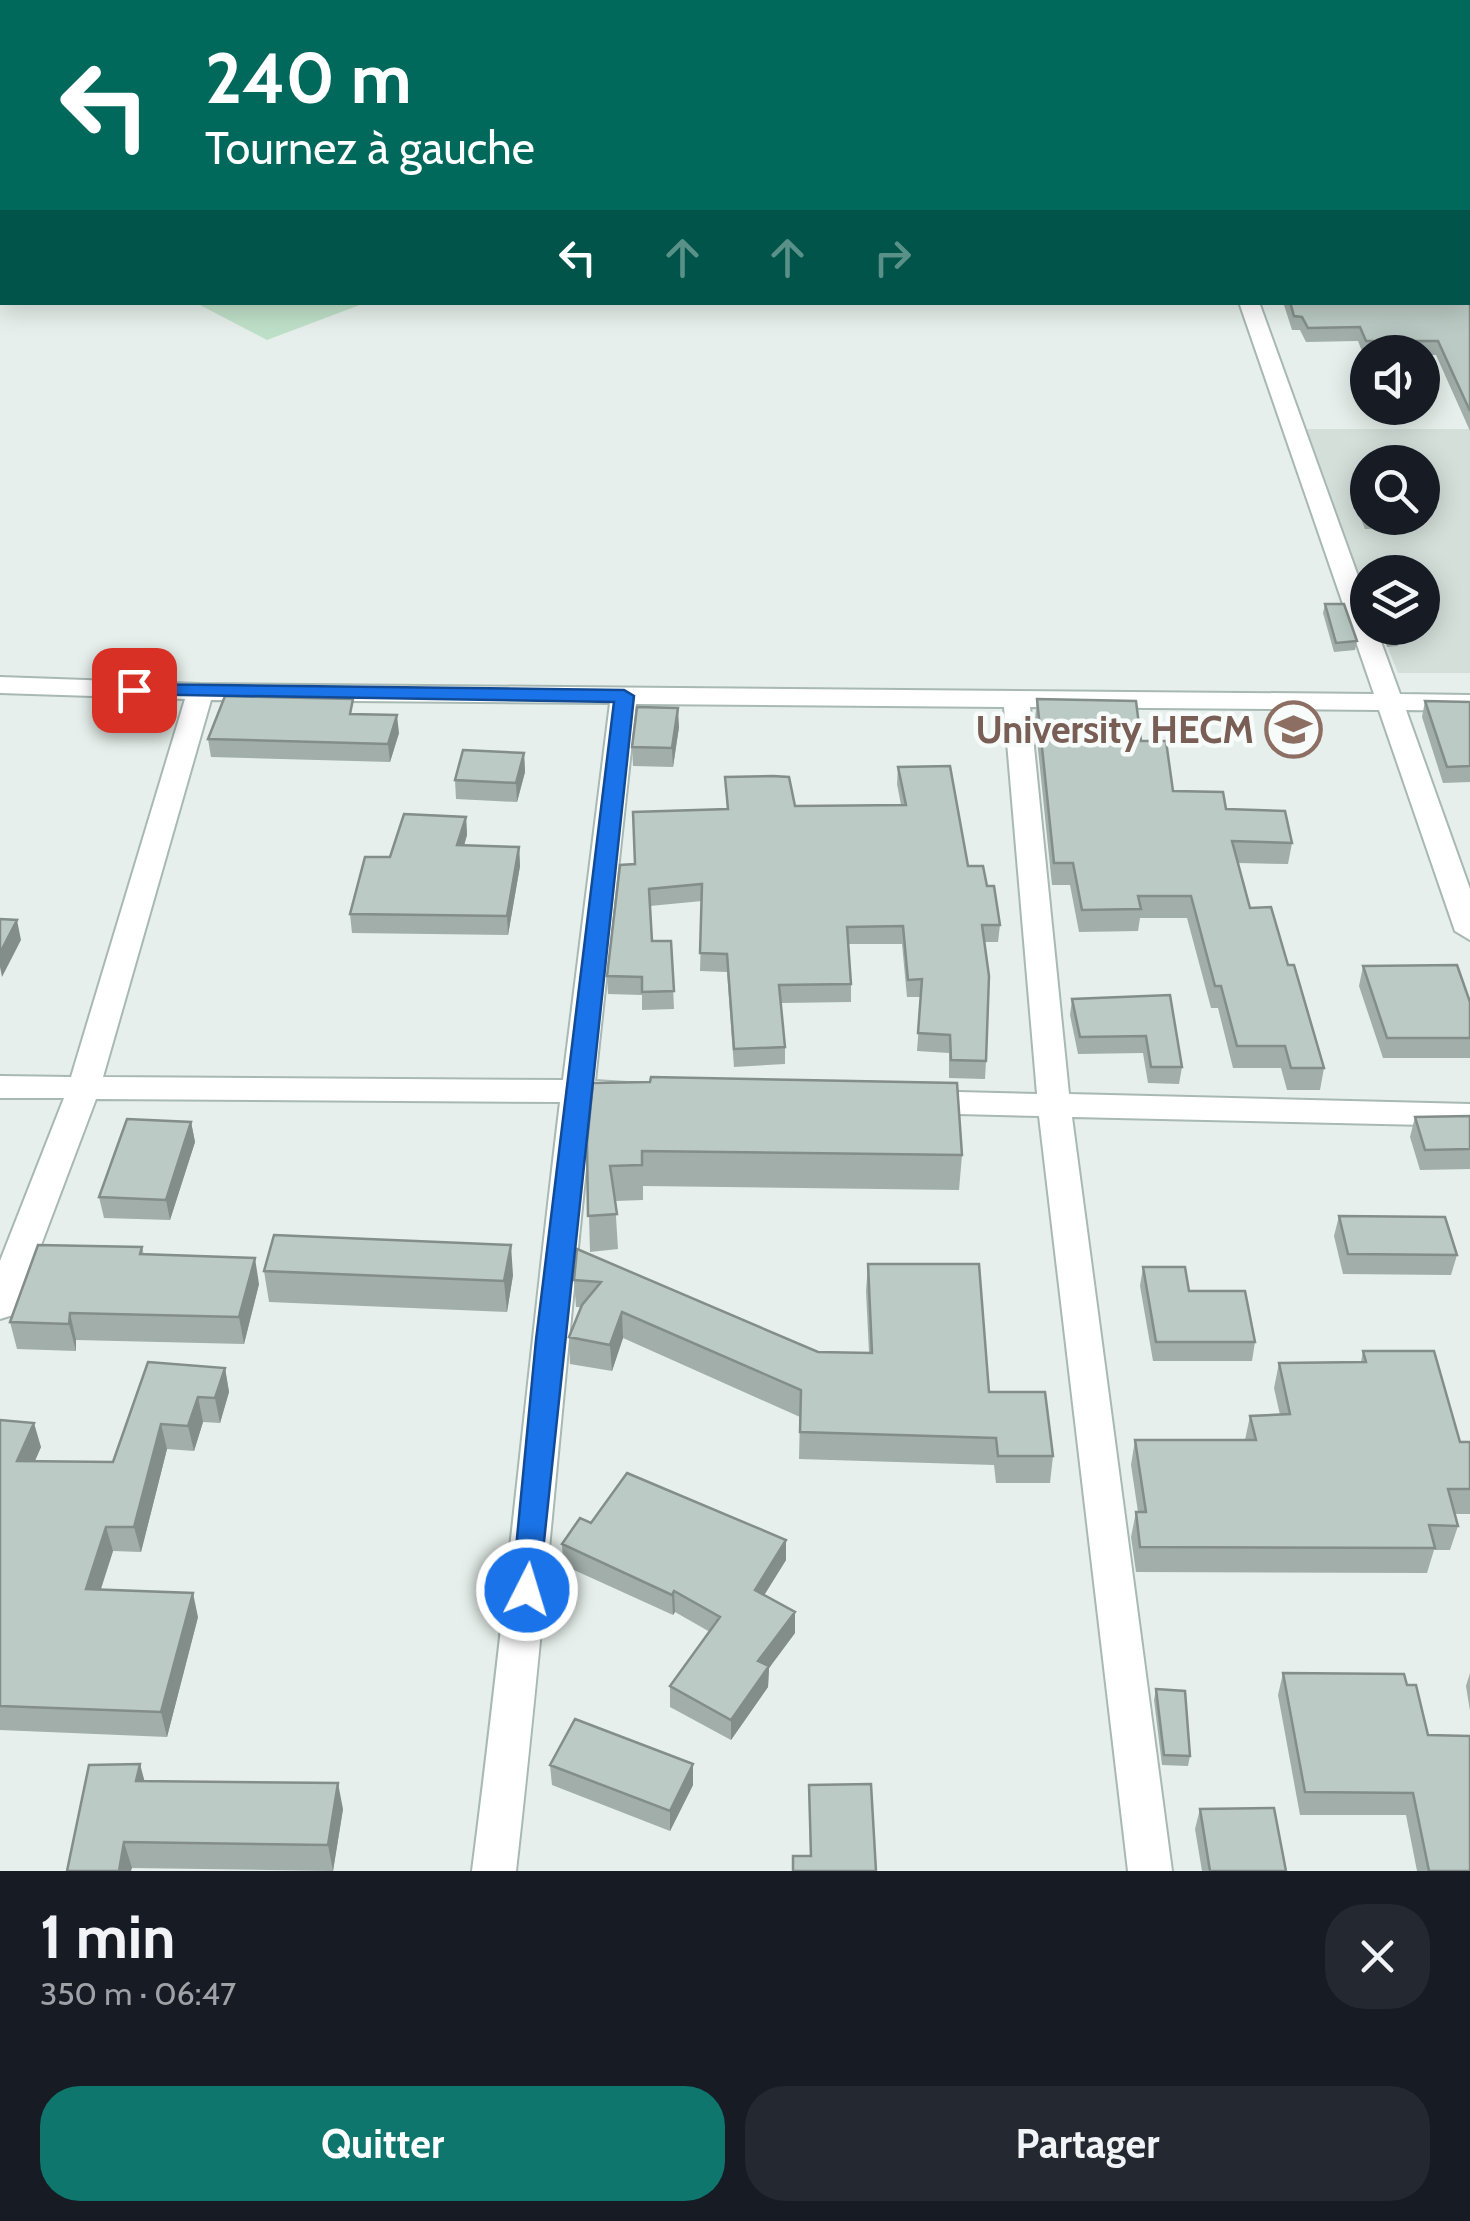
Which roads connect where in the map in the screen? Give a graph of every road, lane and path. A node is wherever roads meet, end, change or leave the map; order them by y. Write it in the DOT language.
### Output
graph roads {
  1 [pos="1251,305"];
  2 [pos="0,686"];
  3 [pos="200,692"];
  4 [pos="624,696"];
  5 [pos="1016,697"];
  6 [pos="1470,703"];
  7 [pos="1391,705"];
  8 [pos="1470,931"];
  9 [pos="0,1087"];
  10 [pos="83,1090"];
  11 [pos="580,1090"];
  12 [pos="659,1093"];
  13 [pos="896,1101"];
  14 [pos="1054,1107"];
  15 [pos="1470,1115"];
  16 [pos="0,1306"];
  17 [pos="494,1871"];
  18 [pos="1150,1871"];
  1 -- 7 [label="street"];
  2 -- 3 [label="street"];
  3 -- 4 [label="street"];
  3 -- 10 [label="street"];
  4 -- 5 [label="street"];
  4 -- 11 [label="street"];
  5 -- 7 [label="street"];
  5 -- 14 [label="street"];
  6 -- 7 [label="street"];
  7 -- 8 [label="street"];
  9 -- 10 [label="street"];
  10 -- 11 [label="street"];
  10 -- 16 [label="street"];
  11 -- 12 [label="street"];
  11 -- 17 [label="street"];
  13 -- 14 [label="street"];
  14 -- 15 [label="street"];
  14 -- 18 [label="street"];
}
